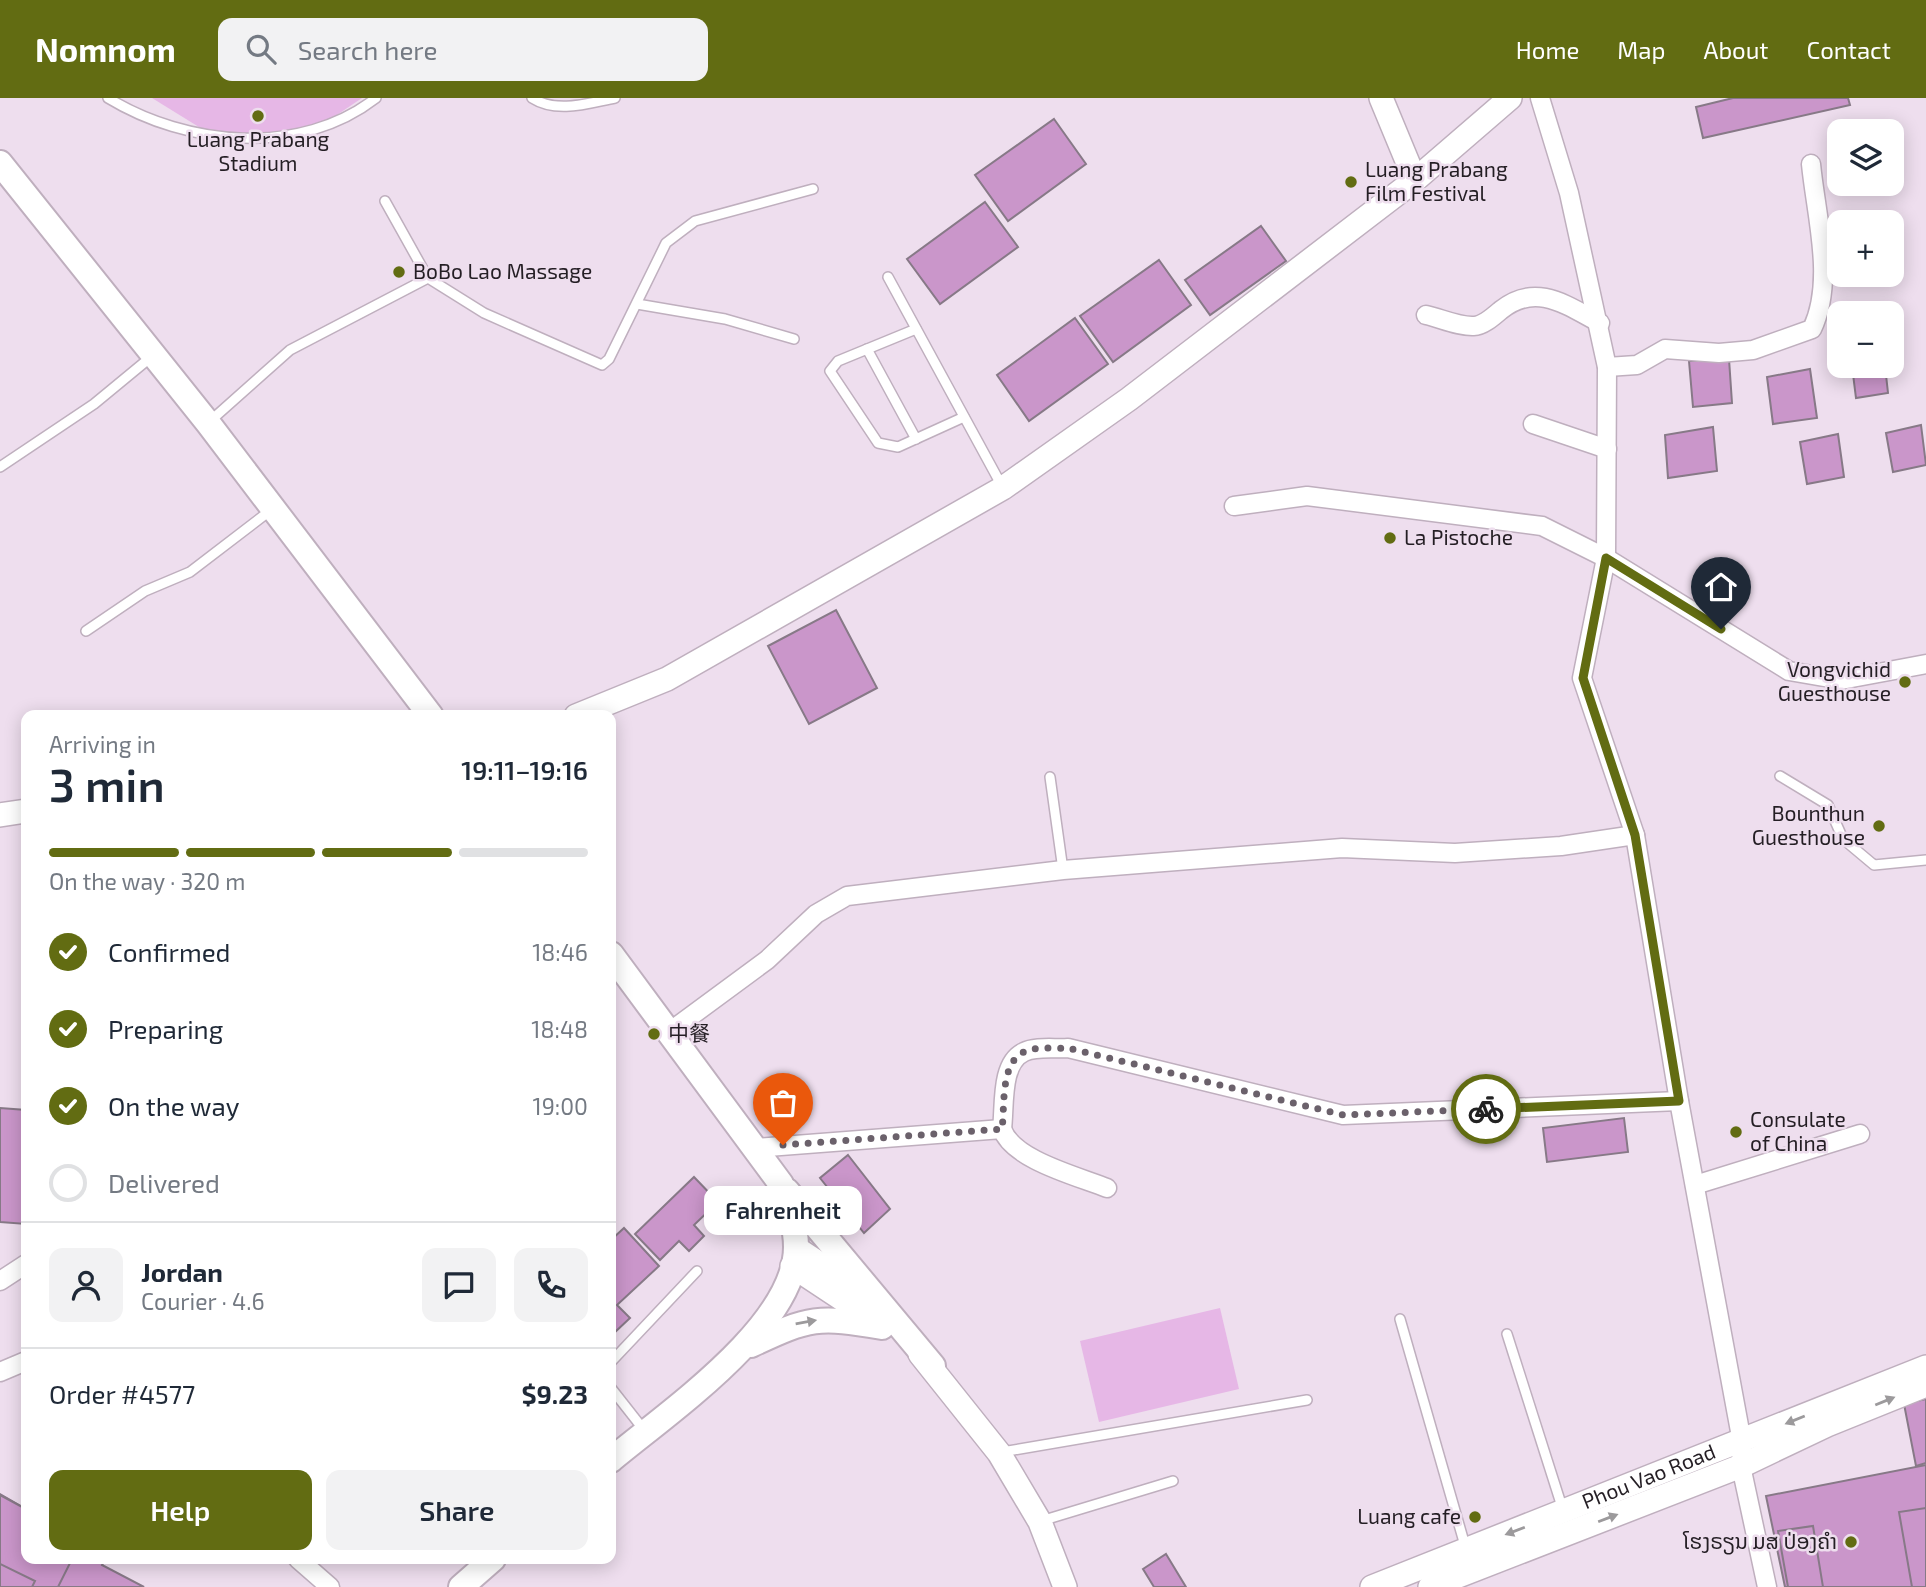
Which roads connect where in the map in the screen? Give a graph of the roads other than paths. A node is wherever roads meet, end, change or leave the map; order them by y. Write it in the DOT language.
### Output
graph roads {
  1 [pos="108,98"];
  2 [pos="376,98"];
  3 [pos="532,98"];
  4 [pos="615,98"];
  5 [pos="1381,98"];
  6 [pos="1510,98"];
  7 [pos="1540,98"];
  8 [pos="0,163"];
  9 [pos="1811,164"];
  10 [pos="1415,180"];
  11 [pos="813,189"];
  12 [pos="385,201"];
  13 [pos="888,277"];
  14 [pos="428,278"];
  15 [pos="637,304"];
  16 [pos="1426,315"];
  17 [pos="1600,323"];
  18 [pos="916,329"];
  19 [pos="794,339"];
  20 [pos="867,349"];
  21 [pos="153,355"];
  22 [pos="1607,367"];
  23 [pos="964,417"];
  24 [pos="208,423"];
  25 [pos="1533,424"];
  26 [pos="916,439"];
  27 [pos="1607,449"];
  28 [pos="0,467"];
  29 [pos="1003,488"];
  30 [pos="1234,506"];
  31 [pos="274,509"];
  32 [pos="1606,558"];
  33 [pos="86,631"];
  34 [pos="1926,664"];
  35 [pos="426,710"];
  36 [pos="591,710"];
  37 [pos="1050,776"];
  38 [pos="1780,776"];
  39 [pos="21,812"];
  40 [pos="0,815"];
  41 [pos="1635,835"];
  42 [pos="1926,860"];
  43 [pos="1063,870"];
  44 [pos="616,961"];
  45 [pos="668,1033"];
  46 [pos="1679,1101"];
  47 [pos="1002,1129"];
  48 [pos="1860,1134"];
  49 [pos="756,1147"];
  50 [pos="781,1184"];
  51 [pos="1695,1185"];
  52 [pos="1107,1188"];
  53 [pos="794,1257"];
  54 [pos="21,1267"];
  55 [pos="697,1271"];
  56 [pos="0,1281"];
  57 [pos="1400,1319"];
  58 [pos="882,1327"];
  59 [pos="1507,1335"];
  60 [pos="744,1348"];
  61 [pos="616,1357"];
  62 [pos="21,1363"];
  63 [pos="933,1366"];
  64 [pos="1926,1367"];
  65 [pos="0,1373"];
  66 [pos="1926,1385"];
  67 [pos="616,1394"];
  68 [pos="1307,1400"];
  69 [pos="645,1431"];
  70 [pos="1742,1442"];
  71 [pos="999,1453"];
  72 [pos="616,1456"];
  73 [pos="1741,1466"];
  74 [pos="1173,1481"];
  75 [pos="1563,1512"];
  76 [pos="1040,1522"];
  77 [pos="1466,1550"];
  78 [pos="304,1564"];
  79 [pos="487,1564"];
  80 [pos="330,1587"];
  81 [pos="461,1587"];
  82 [pos="1065,1587"];
  83 [pos="1372,1587"];
  84 [pos="1430,1587"];
  85 [pos="1767,1587"];
  1 -- 2 [label="lane"];
  3 -- 4 [label="lane"];
  5 -- 10 [label="street"];
  6 -- 10 [label="street"];
  7 -- 17 [label="street"];
  8 -- 21 [label="main road"];
  9 -- 22 [label="street"];
  10 -- 29 [label="street"];
  11 -- 15 [label="lane"];
  12 -- 14 [label="lane"];
  13 -- 18 [label="lane"];
  14 -- 15 [label="lane"];
  14 -- 24 [label="lane"];
  15 -- 19 [label="lane"];
  16 -- 17 [label="street"];
  17 -- 22 [label="street"];
  18 -- 20 [label="lane"];
  18 -- 23 [label="lane"];
  20 -- 26 [label="lane"];
  20 -- 26 [label="lane"];
  21 -- 24 [label="main road"];
  21 -- 28 [label="lane"];
  22 -- 27 [label="street"];
  23 -- 26 [label="lane"];
  23 -- 29 [label="lane"];
  24 -- 31 [label="main road"];
  25 -- 27 [label="street"];
  27 -- 32 [label="street"];
  29 -- 36 [label="street"];
  30 -- 32 [label="street"];
  31 -- 33 [label="lane"];
  31 -- 35 [label="main road"];
  32 -- 34 [label="street"];
  32 -- 41 [label="street"];
  37 -- 43 [label="lane"];
  38 -- 42 [label="lane"];
  39 -- 40 [label="street"];
  41 -- 43 [label="street"];
  41 -- 46 [label="street"];
  43 -- 45 [label="street"];
  44 -- 45 [label="main road"];
  45 -- 49 [label="main road"];
  46 -- 47 [label="street"];
  46 -- 51 [label="street"];
  47 -- 49 [label="street"];
  47 -- 52 [label="street"];
  48 -- 51 [label="street"];
  49 -- 50 [label="main road"];
  50 -- 53 [label="main road"];
  50 -- 63 [label="main road"];
  51 -- 70 [label="street"];
  53 -- 58 [label="street"];
  53 -- 60 [label="main road"];
  53 -- 63 [label="street"];
  54 -- 56 [label="street"];
  55 -- 61 [label="lane"];
  57 -- 77 [label="lane"];
  60 -- 58 [label="main road, one-way"];
  58 -- 63 [label="street"];
  59 -- 75 [label="lane"];
  60 -- 69 [label="main road"];
  62 -- 65 [label="street"];
  63 -- 71 [label="street"];
  64 -- 70 [label="street, Phou Vao Road, one-way"];
  73 -- 66 [label="street, Phou Vao Road, one-way"];
  67 -- 69 [label="lane"];
  68 -- 71 [label="lane"];
  69 -- 72 [label="main road"];
  70 -- 73 [label="street"];
  70 -- 75 [label="street, Phou Vao Road"];
  71 -- 76 [label="street"];
  84 -- 73 [label="street, Phou Vao Road, one-way"];
  73 -- 85 [label="street"];
  74 -- 76 [label="lane"];
  75 -- 77 [label="street, Phou Vao Road, one-way"];
  76 -- 82 [label="street"];
  77 -- 83 [label="street, Phou Vao Road"];
  78 -- 80 [label="street"];
  79 -- 81 [label="main road"];
}
